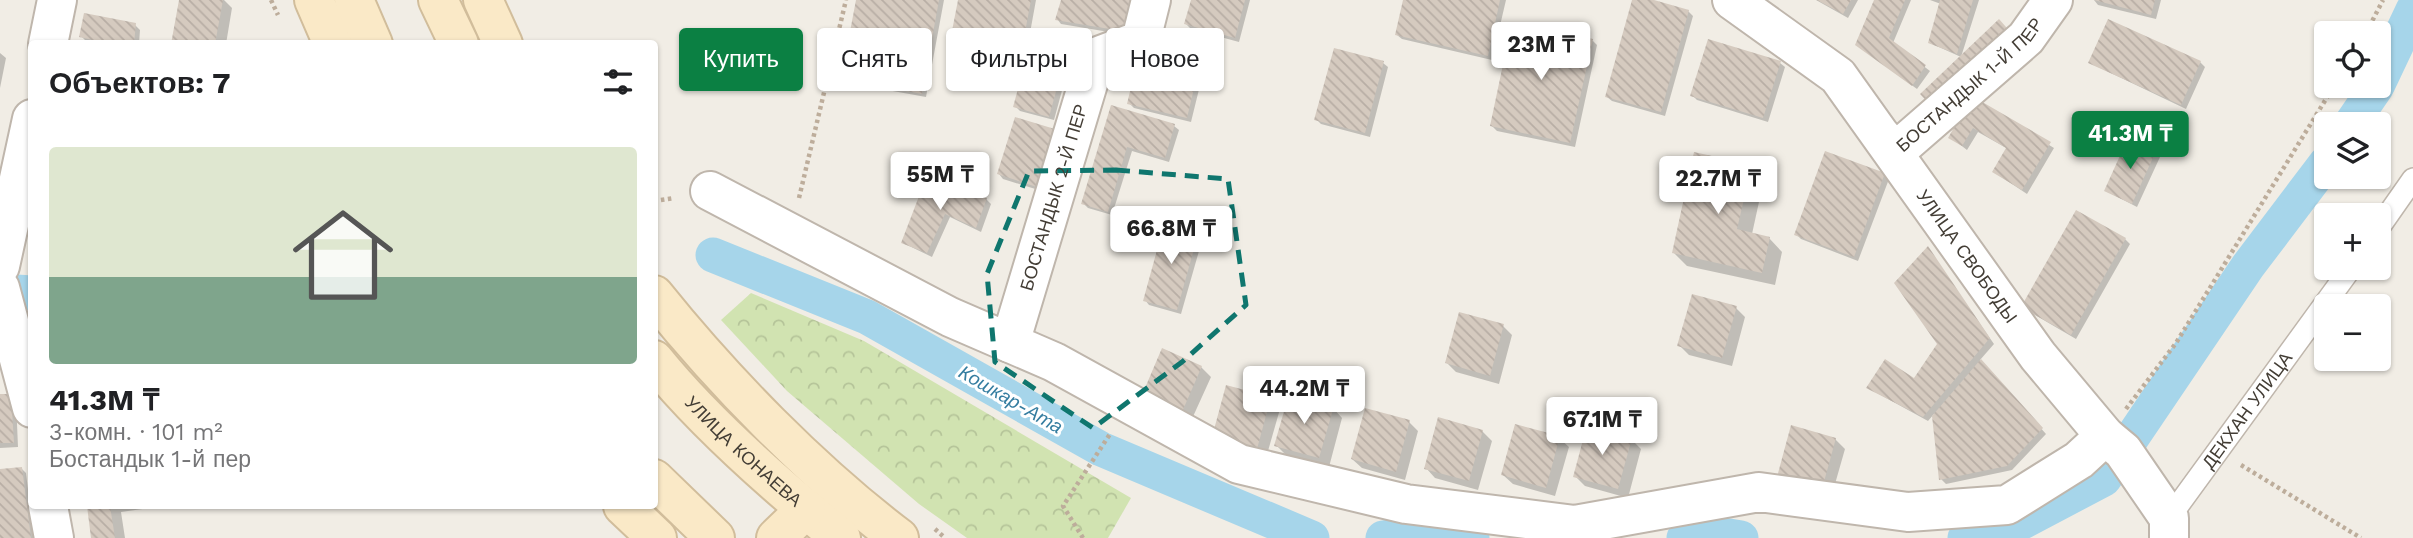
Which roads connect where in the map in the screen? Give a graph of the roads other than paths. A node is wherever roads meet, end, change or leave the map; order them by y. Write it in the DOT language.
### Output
graph roads {
  1 [pos="57,0"];
  2 [pos="314,0"];
  3 [pos="354,0"];
  4 [pos="438,0"];
  5 [pos="483,0"];
  6 [pos="1151,0"];
  7 [pos="1733,0"];
  8 [pos="2053,0"];
  9 [pos="49,40"];
  10 [pos="331,40"];
  11 [pos="371,40"];
  12 [pos="457,40"];
  13 [pos="501,40"];
  14 [pos="28,137"];
  15 [pos="1883,138"];
  16 [pos="2413,179"];
  17 [pos="710,191"];
  18 [pos="2391,210"];
  19 [pos="0,265"];
  20 [pos="2342,280"];
  21 [pos="1,298"];
  22 [pos="658,300"];
  23 [pos="1010,343"];
  24 [pos="658,365"];
  25 [pos="28,394"];
  26 [pos="2105,436"];
  27 [pos="658,484"];
  28 [pos="49,509"];
  29 [pos="626,509"];
  30 [pos="806,509"];
  31 [pos="2169,528"];
  32 [pos="54,538"];
  33 [pos="657,538"];
  34 [pos="715,538"];
  35 [pos="776,538"];
  36 [pos="841,538"];
  37 [pos="900,538"];
  1 -- 9 [label="street"];
  2 -- 10 [label="main road"];
  3 -- 11 [label="main road"];
  4 -- 12 [label="main road"];
  5 -- 13 [label="main road"];
  6 -- 23 [label="street, БОСТАНДЫК 2-Й ПЕР"];
  7 -- 15 [label="street, УЛИЦА СВОБОДЫ"];
  8 -- 15 [label="street, БОСТАНДЫК 1-Й ПЕР"];
  14 -- 19 [label="street"];
  15 -- 26 [label="street, УЛИЦА СВОБОДЫ"];
  16 -- 18 [label="lane"];
  17 -- 23 [label="street"];
  20 -- 31 [label="lane, ДЕКХАН УЛИЦА"];
  21 -- 25 [label="street"];
  22 -- 37 [label="main road"];
  23 -- 26 [label="street"];
  24 -- 30 [label="main road, УЛИЦА КОНАЕВА"];
  26 -- 31 [label="street, УЛИЦА СВОБОДЫ"];
  27 -- 34 [label="main road"];
  28 -- 32 [label="street"];
  29 -- 33 [label="main road"];
  30 -- 35 [label="main road"];
  30 -- 36 [label="main road, УЛИЦА КОНАЕВА"];
}
